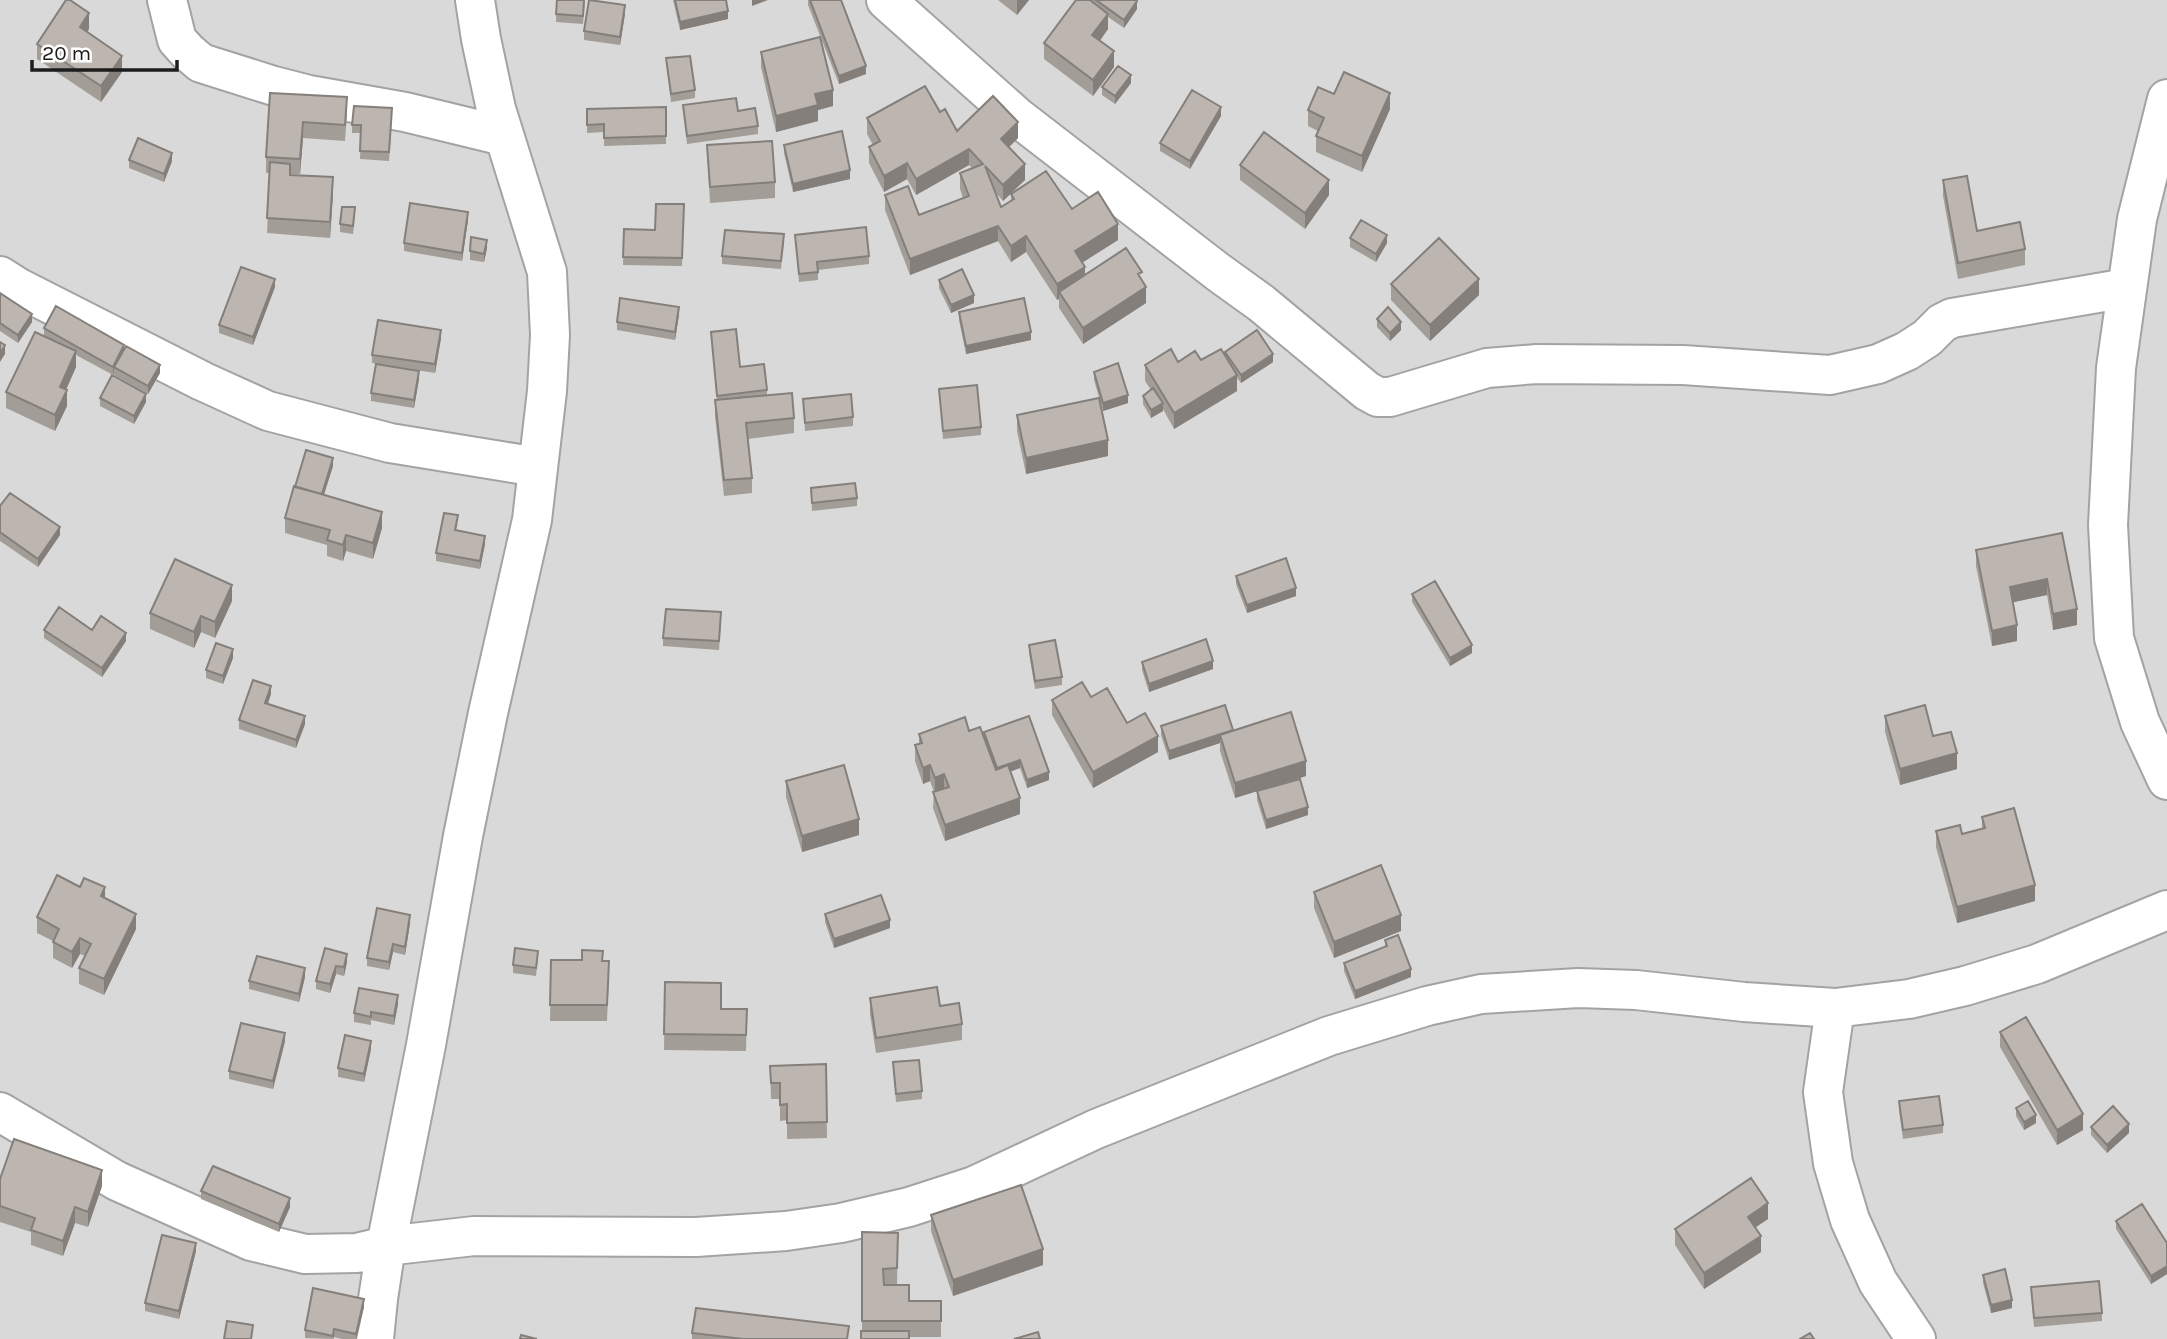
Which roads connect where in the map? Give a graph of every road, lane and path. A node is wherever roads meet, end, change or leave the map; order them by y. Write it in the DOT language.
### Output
graph roads {
  1 [pos="167,0"];
  2 [pos="475,0"];
  3 [pos="886,0"];
  4 [pos="2167,99"];
  5 [pos="504,136"];
  6 [pos="0,276"];
  7 [pos="2127,288"];
  8 [pos="538,467"];
  9 [pos="2167,779"];
  10 [pos="2167,910"];
  11 [pos="1835,1008"];
  12 [pos="0,1112"];
  13 [pos="386,1245"];
  14 [pos="374,1339"];
  15 [pos="1916,1339"];
  1 -- 5 [label="street"];
  2 -- 5 [label="street"];
  3 -- 7 [label="street"];
  4 -- 7 [label="street"];
  5 -- 8 [label="street"];
  6 -- 8 [label="street"];
  7 -- 9 [label="street"];
  8 -- 13 [label="street"];
  10 -- 11 [label="street"];
  11 -- 13 [label="street"];
  11 -- 15 [label="street"];
  12 -- 13 [label="street"];
  13 -- 14 [label="street"];
}
